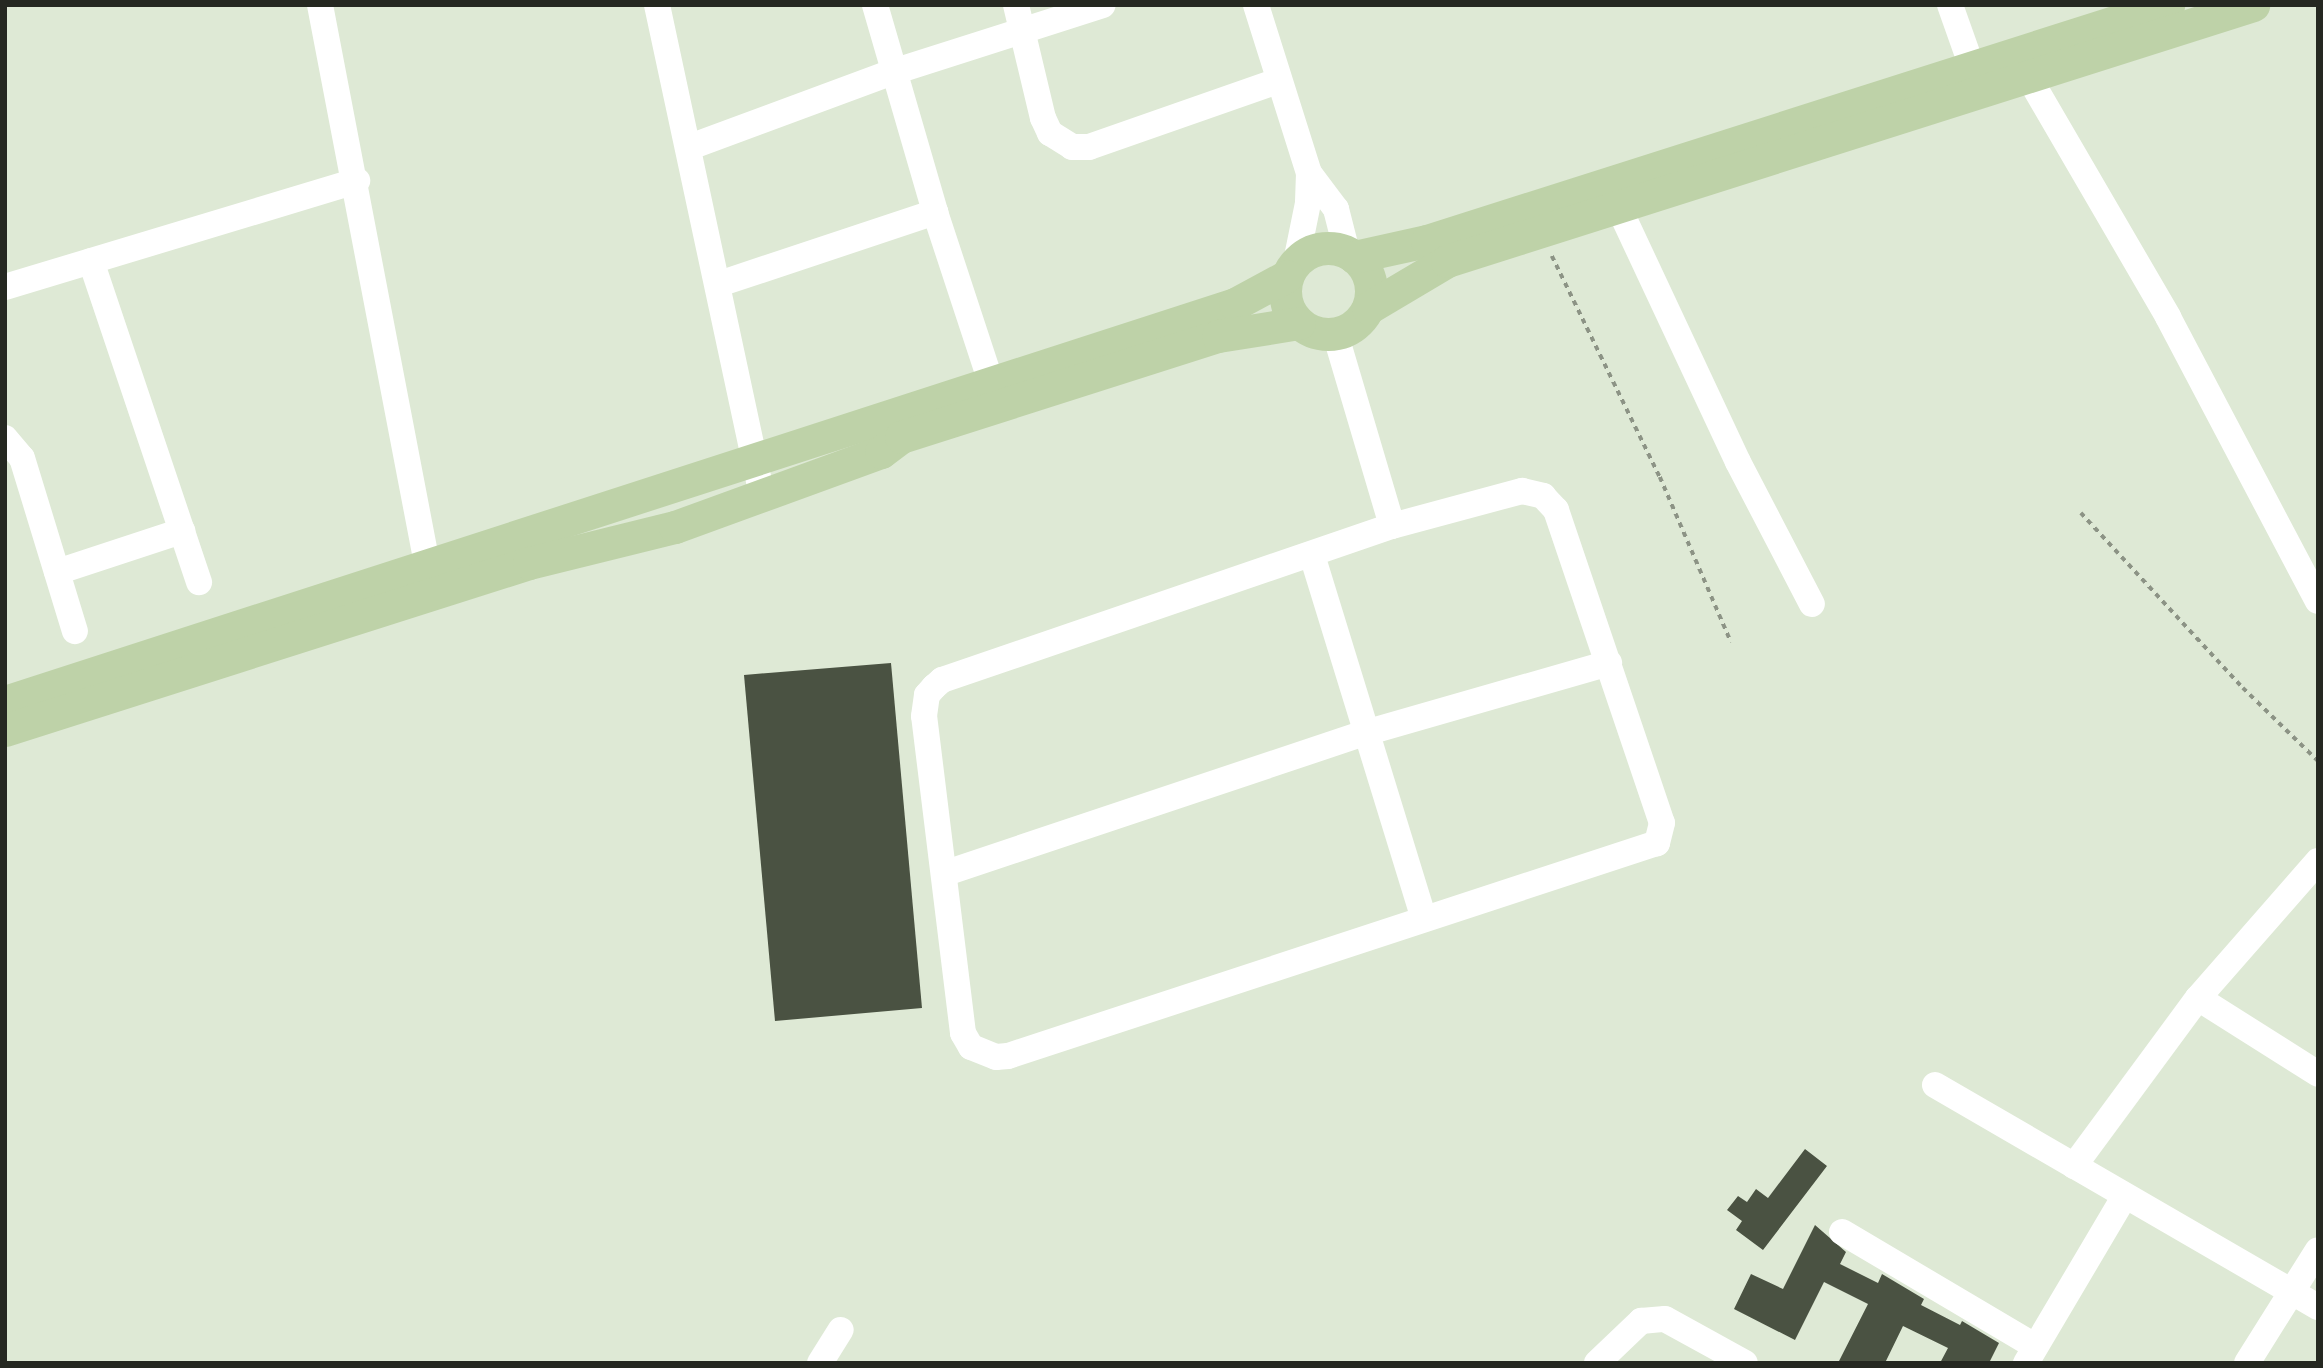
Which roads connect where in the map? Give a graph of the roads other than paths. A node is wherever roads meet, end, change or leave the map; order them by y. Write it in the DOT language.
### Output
graph roads {
  1 [pos="320,5"];
  2 [pos="657,5"];
  3 [pos="876,5"];
  4 [pos="1103,5"];
  5 [pos="1256,5"];
  6 [pos="1950,5"];
  7 [pos="2168,5"];
  8 [pos="2253,5"];
  9 [pos="1018,18"];
  10 [pos="1972,67"];
  11 [pos="893,72"];
  12 [pos="2028,76"];
  13 [pos="1277,80"];
  14 [pos="690,147"];
  15 [pos="1309,173"];
  16 [pos="357,181"];
  17 [pos="1619,208"];
  18 [pos="934,212"];
  19 [pos="1350,254"];
  20 [pos="91,261"];
  21 [pos="1292,269"];
  22 [pos="719,284"];
  23 [pos="5,287"];
  24 [pos="1368,308"];
  25 [pos="1299,323"];
  26 [pos="1335,333"];
  27 [pos="991,382"];
  28 [pos="5,438"];
  29 [pos="754,459"];
  30 [pos="762,495"];
  31 [pos="1392,526"];
  32 [pos="182,531"];
  33 [pos="1312,555"];
  34 [pos="427,564"];
  35 [pos="57,572"];
  36 [pos="199,582"];
  37 [pos="2318,601"];
  38 [pos="1812,604"];
  39 [pos="75,631"];
  40 [pos="1609,663"];
  41 [pos="5,702"];
  42 [pos="5,730"];
  43 [pos="1365,733"];
  44 [pos="2318,861"];
  45 [pos="946,873"];
  46 [pos="1424,918"];
  47 [pos="2198,998"];
  48 [pos="2318,1074"];
  49 [pos="1935,1085"];
  50 [pos="2074,1166"];
  51 [pos="2124,1196"];
  52 [pos="1842,1232"];
  53 [pos="2318,1250"];
  54 [pos="2290,1292"];
  55 [pos="2318,1307"];
  56 [pos="841,1330"];
  57 [pos="2030,1355"];
  58 [pos="820,1363"];
  59 [pos="1597,1363"];
  60 [pos="1745,1363"];
  61 [pos="2247,1363"];
  1 -- 16 [label="street"];
  2 -- 14 [label="street"];
  3 -- 11 [label="street"];
  4 -- 9 [label="street"];
  5 -- 13 [label="street"];
  6 -- 10 [label="street"];
  7 -- 10 [label="main road"];
  8 -- 12 [label="main road"];
  9 -- 11 [label="street"];
  9 -- 13 [label="street"];
  10 -- 19 [label="main road"];
  11 -- 14 [label="street"];
  11 -- 18 [label="street"];
  12 -- 17 [label="main road"];
  12 -- 37 [label="street"];
  13 -- 15 [label="street"];
  14 -- 22 [label="street"];
  15 -- 19 [label="street"];
  15 -- 21 [label="street"];
  16 -- 20 [label="street"];
  16 -- 34 [label="street"];
  17 -- 24 [label="main road"];
  17 -- 38 [label="street"];
  18 -- 22 [label="street"];
  18 -- 27 [label="street"];
  19 -- 21 [label="main road"];
  19 -- 24 [label="main road"];
  20 -- 23 [label="street"];
  20 -- 32 [label="street"];
  21 -- 25 [label="main road"];
  21 -- 27 [label="main road"];
  22 -- 29 [label="street"];
  24 -- 26 [label="main road"];
  25 -- 26 [label="main road"];
  25 -- 30 [label="main road"];
  26 -- 31 [label="street"];
  27 -- 29 [label="main road"];
  28 -- 35 [label="street"];
  29 -- 30 [label="street"];
  29 -- 34 [label="main road"];
  30 -- 42 [label="main road"];
  31 -- 33 [label="street"];
  31 -- 40 [label="street"];
  32 -- 35 [label="street"];
  32 -- 36 [label="street"];
  33 -- 43 [label="street"];
  33 -- 45 [label="street"];
  34 -- 41 [label="main road"];
  35 -- 39 [label="street"];
  40 -- 43 [label="street"];
  40 -- 46 [label="street"];
  43 -- 45 [label="street"];
  43 -- 46 [label="street"];
  44 -- 47 [label="street"];
  45 -- 46 [label="street"];
  47 -- 48 [label="street"];
  47 -- 50 [label="street"];
  49 -- 50 [label="street"];
  50 -- 51 [label="street"];
  51 -- 54 [label="street"];
  51 -- 57 [label="street"];
  52 -- 57 [label="street"];
  53 -- 54 [label="street"];
  54 -- 55 [label="street"];
  54 -- 61 [label="street"];
  56 -- 58 [label="street"];
  59 -- 60 [label="street"];
}
